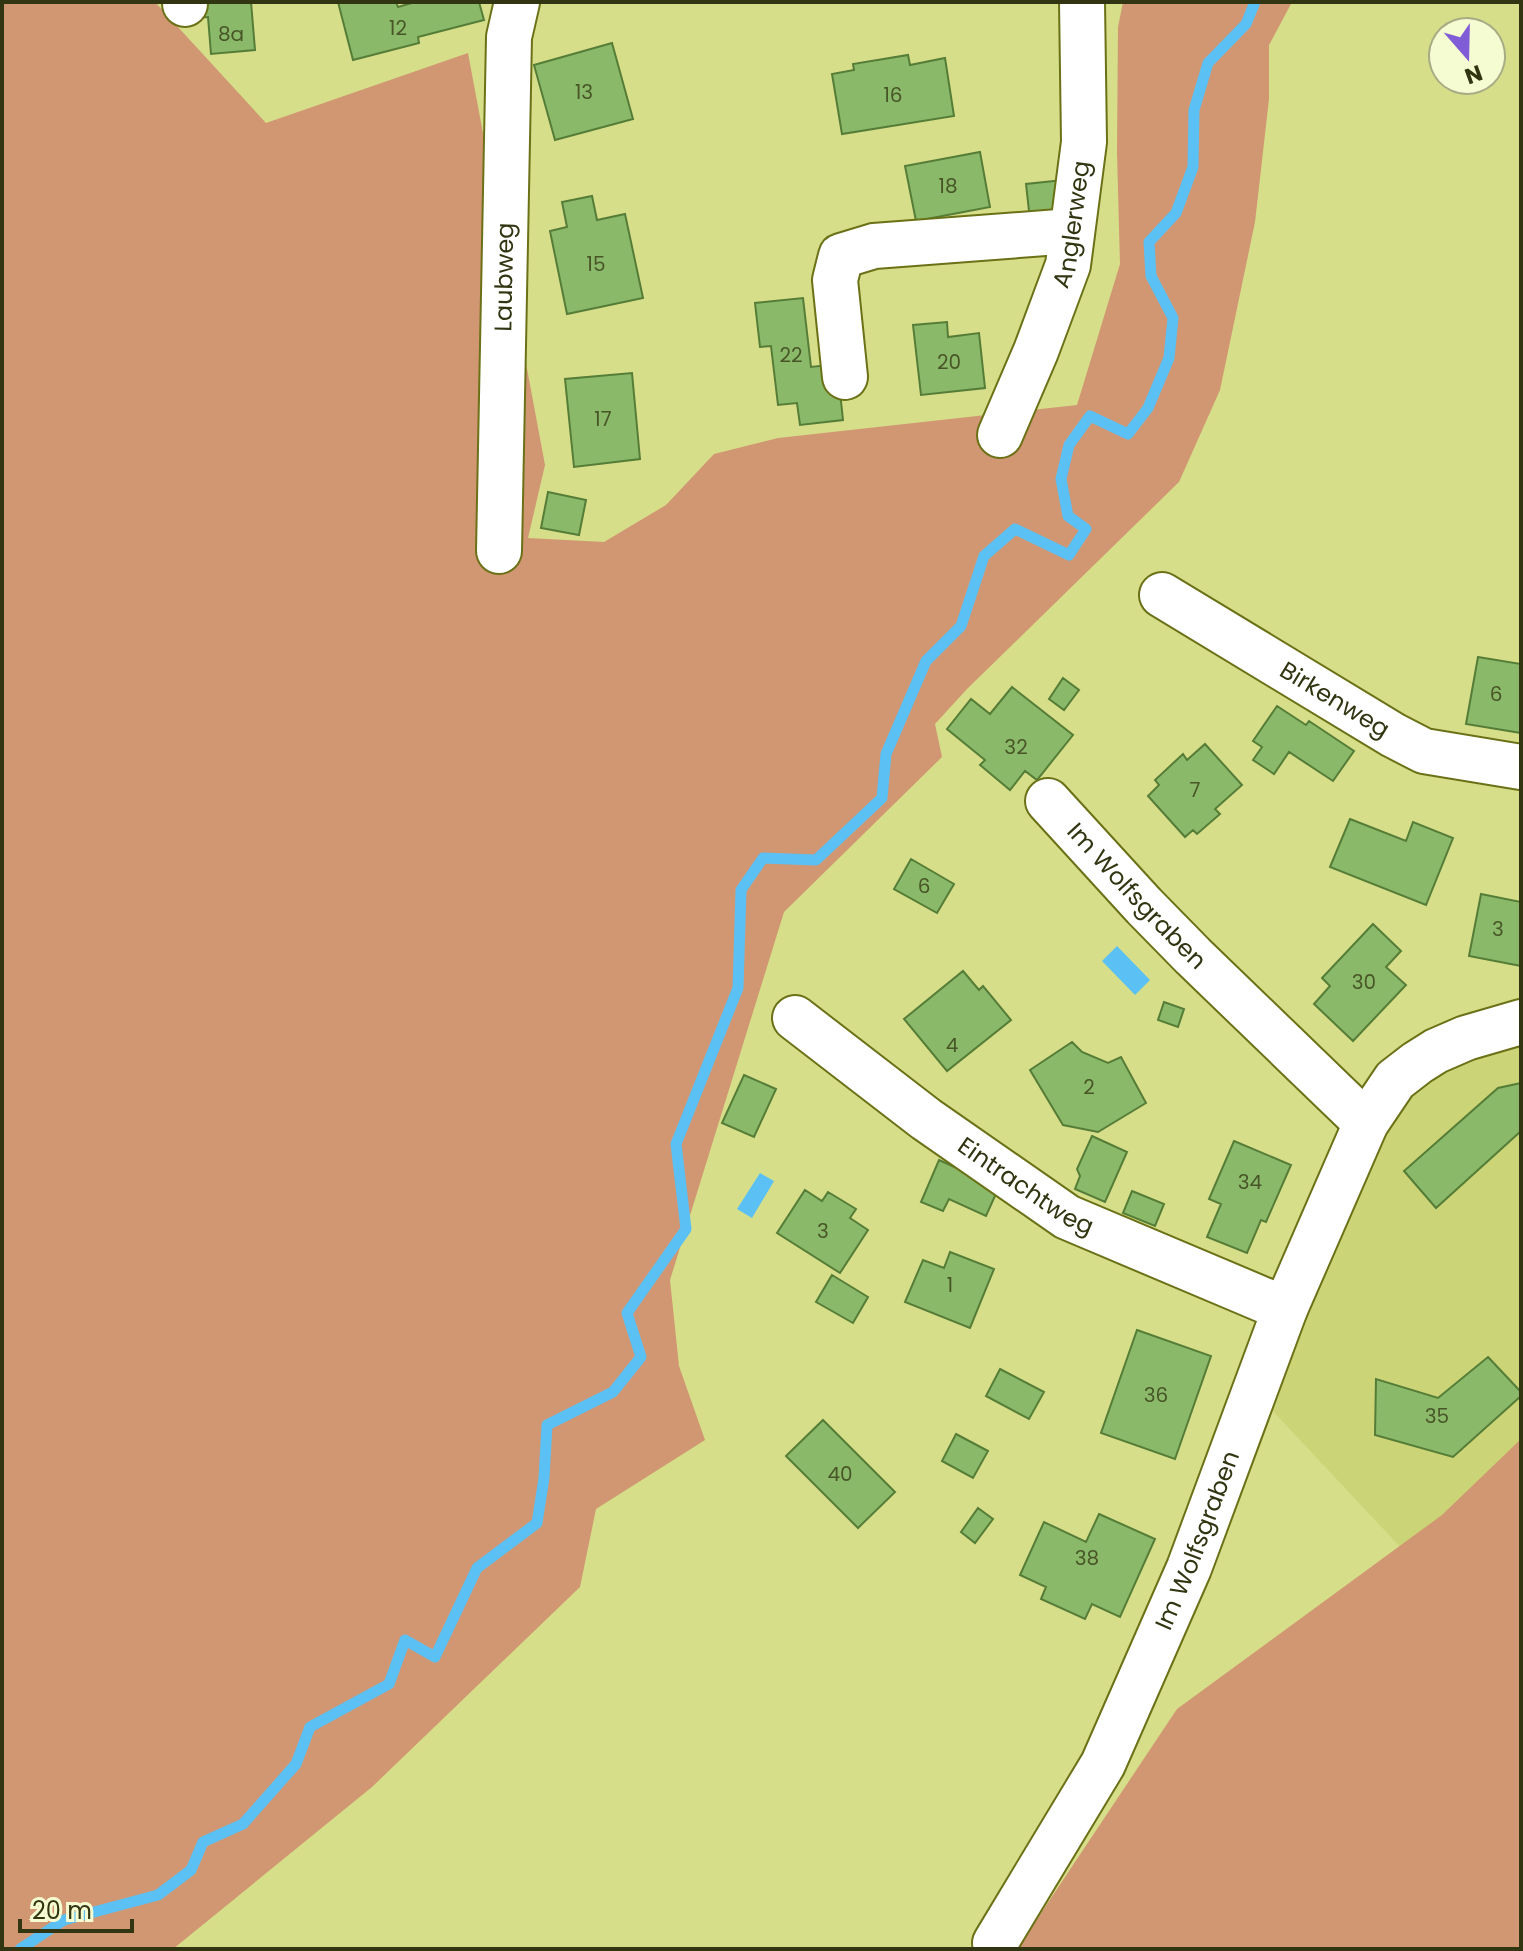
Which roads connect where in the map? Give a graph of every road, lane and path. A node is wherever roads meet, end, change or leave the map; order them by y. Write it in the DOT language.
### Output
graph roads {
  1 [pos="517,2"];
  2 [pos="1082,2"];
  3 [pos="1072,231"];
  4 [pos="845,377"];
  5 [pos="1000,435"];
  6 [pos="499,551"];
  7 [pos="1162,595"];
  8 [pos="1521,767"];
  9 [pos="1048,801"];
  10 [pos="795,1018"];
  11 [pos="1521,1022"];
  12 [pos="1366,1123"];
  13 [pos="1285,1309"];
  14 [pos="995,1943"];
  1 -- 6 [label="street, Laubweg"];
  2 -- 3 [label="street, Anglerweg"];
  3 -- 4 [label="street"];
  3 -- 5 [label="street, Anglerweg"];
  7 -- 8 [label="street, Birkenweg"];
  9 -- 12 [label="street, Im Wolfsgraben"];
  10 -- 13 [label="street, Eintrachtweg"];
  11 -- 12 [label="street, Im Wolfsgraben"];
  12 -- 13 [label="street, Im Wolfsgraben"];
  13 -- 14 [label="street, Im Wolfsgraben"];
}
